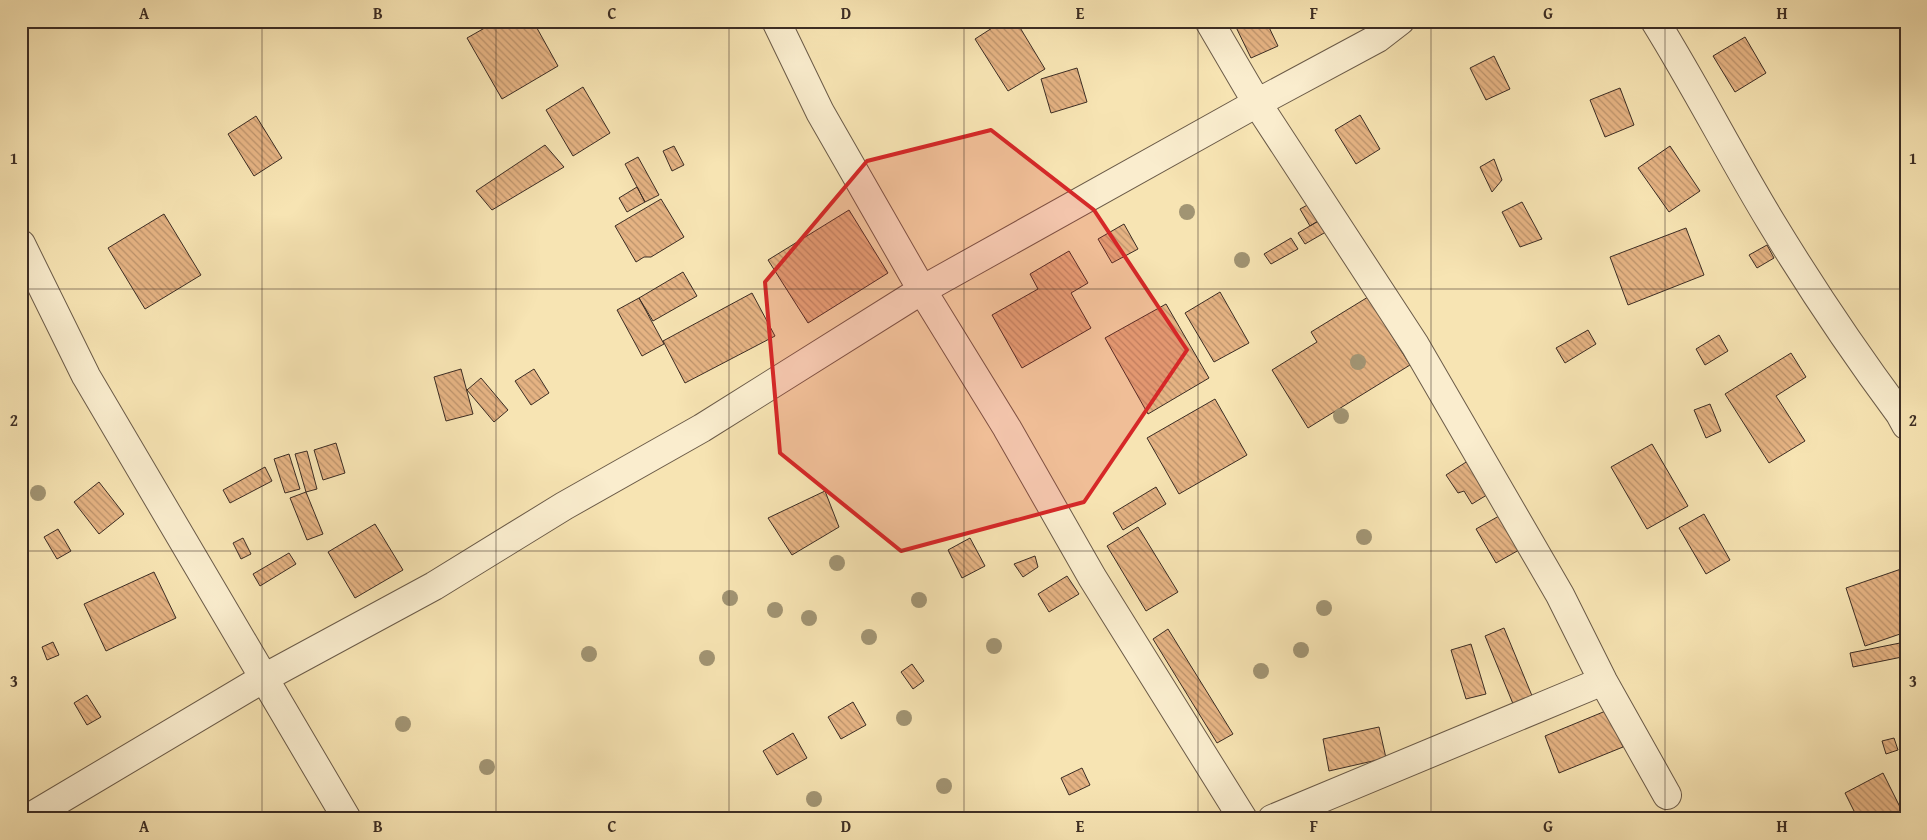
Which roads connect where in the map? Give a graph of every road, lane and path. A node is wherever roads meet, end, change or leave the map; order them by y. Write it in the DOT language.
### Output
graph roads {
  1 [pos="776,21"];
  2 [pos="1209,21"];
  3 [pos="1400,21"];
  4 [pos="1655,21"];
  5 [pos="1257,103"];
  6 [pos="21,244"];
  7 [pos="922,290"];
  8 [pos="1906,425"];
  9 [pos="264,678"];
  10 [pos="1603,681"];
  11 [pos="1667,795"];
  12 [pos="27,819"];
  13 [pos="347,819"];
  14 [pos="1242,819"];
  15 [pos="1272,819"];
  1 -- 7 [label="street"];
  2 -- 5 [label="street"];
  3 -- 5 [label="street"];
  4 -- 8 [label="street"];
  5 -- 7 [label="street"];
  5 -- 10 [label="street"];
  6 -- 9 [label="street"];
  7 -- 9 [label="street"];
  7 -- 14 [label="street"];
  9 -- 12 [label="street"];
  9 -- 13 [label="street"];
  10 -- 11 [label="street"];
  10 -- 15 [label="street"];
}
